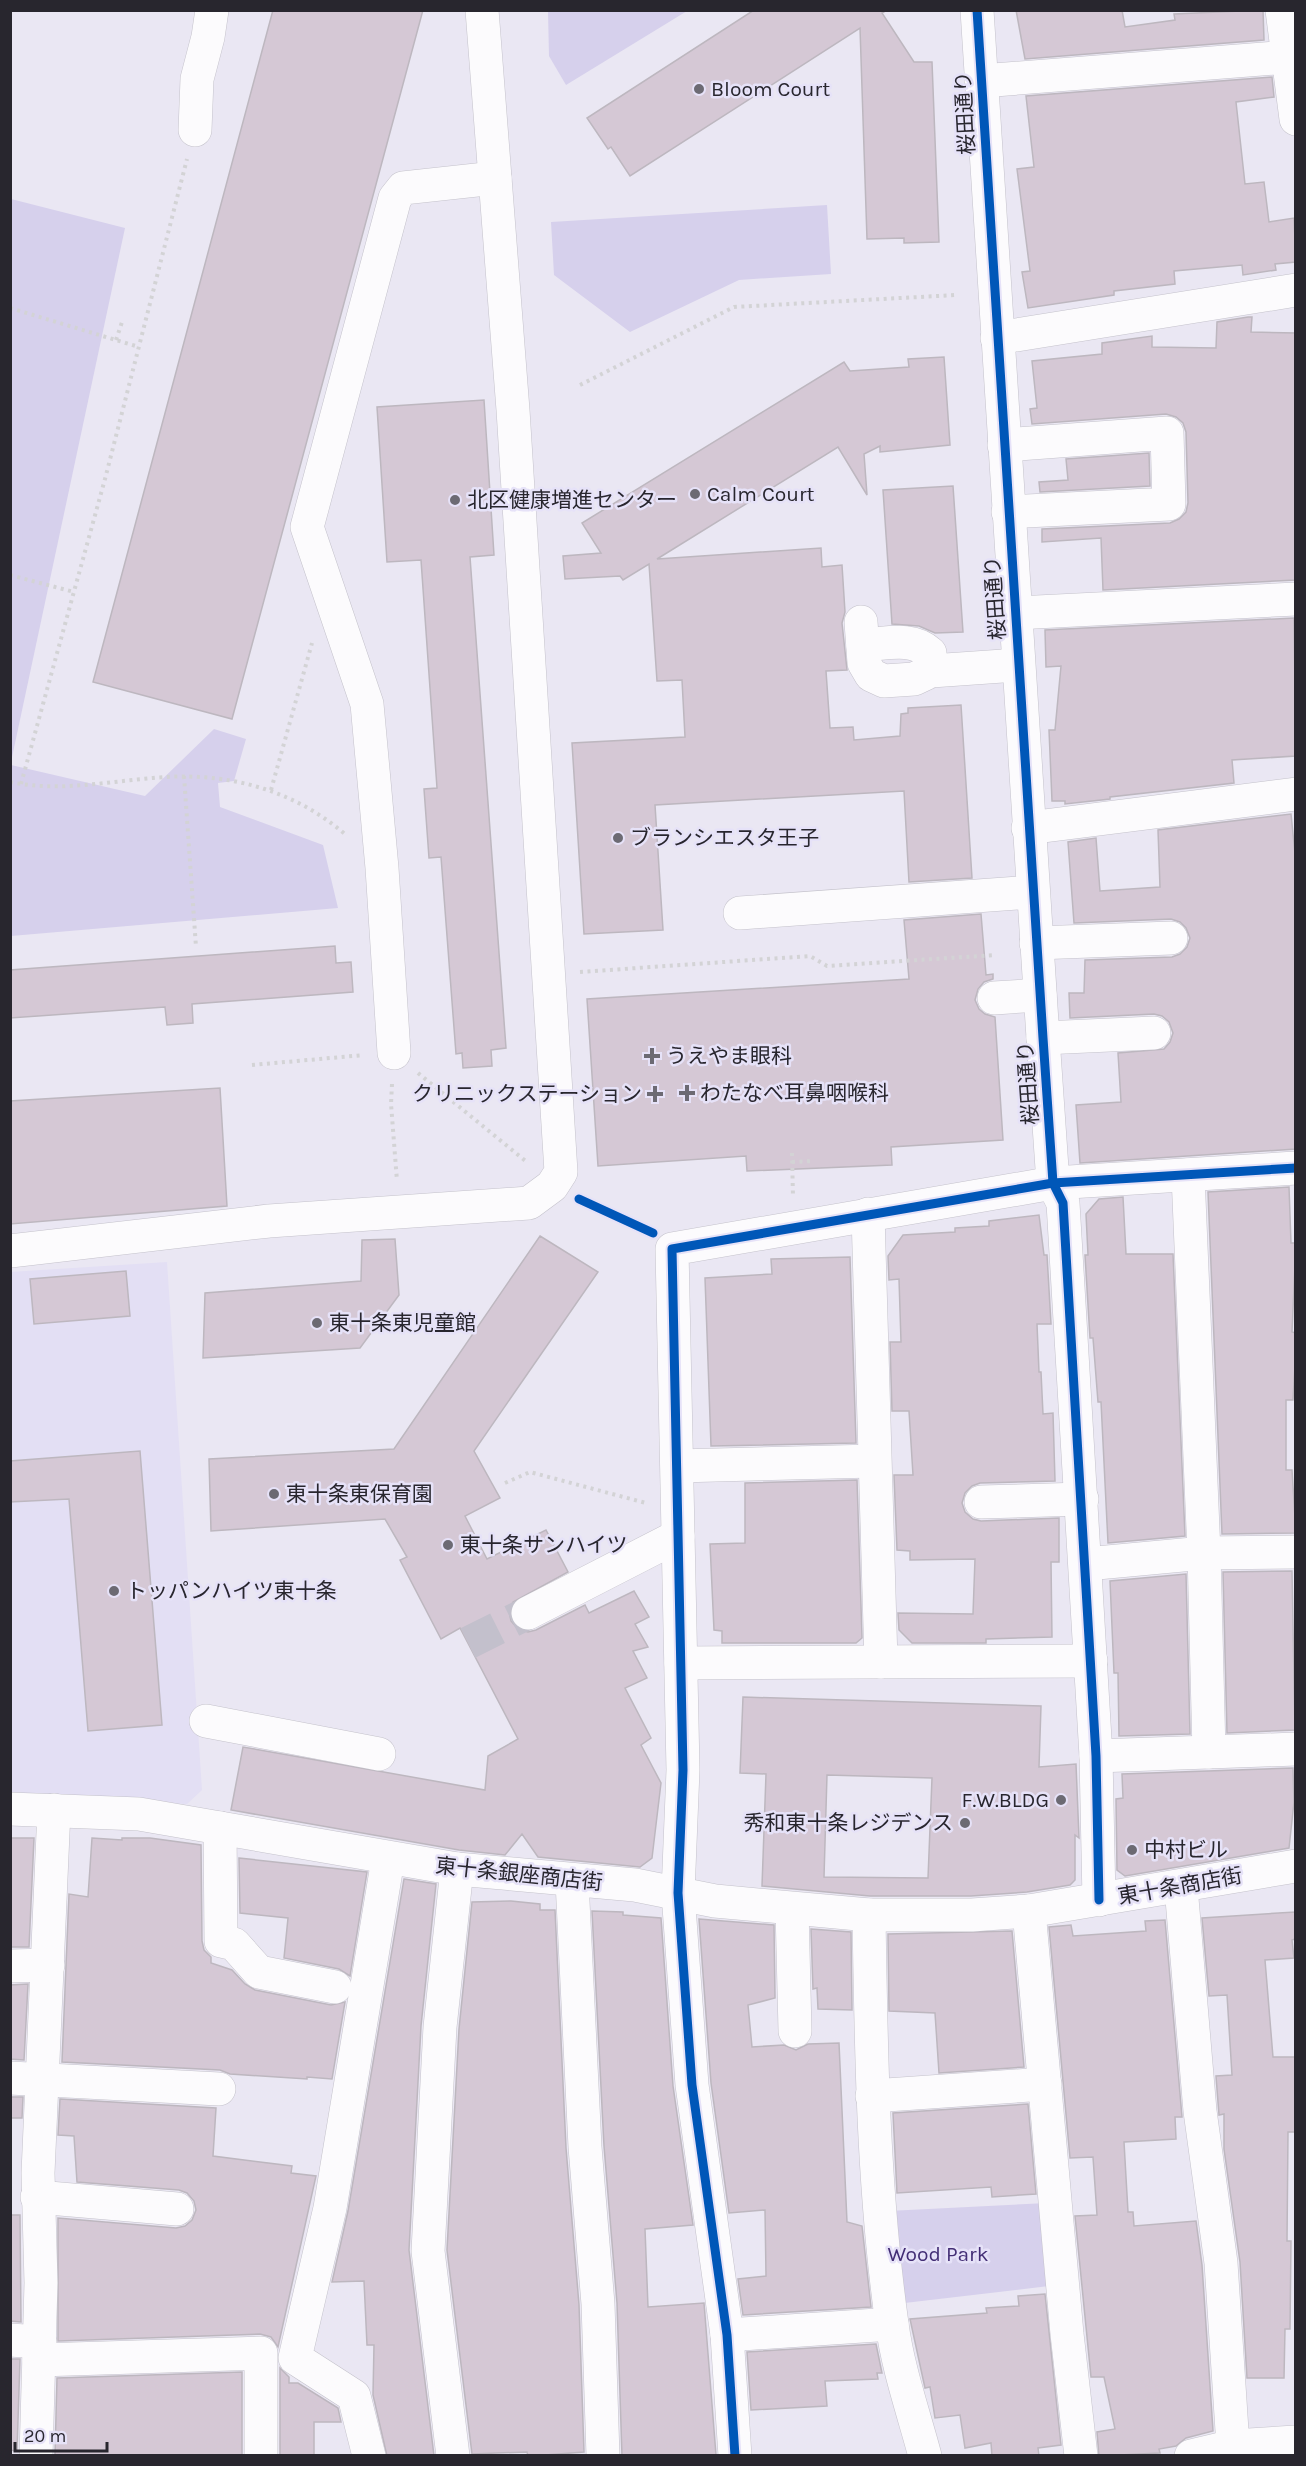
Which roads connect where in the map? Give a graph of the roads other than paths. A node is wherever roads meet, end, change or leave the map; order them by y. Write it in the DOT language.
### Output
graph roads {
  1 [pos="212,10"];
  2 [pos="482,10"];
  3 [pos="977,10"];
  4 [pos="1282,10"];
  5 [pos="1288,57"];
  6 [pos="981,81"];
  7 [pos="1296,119"];
  8 [pos="195,130"];
  9 [pos="495,178"];
  10 [pos="1296,290"];
  11 [pos="997,338"];
  12 [pos="1004,445"];
  13 [pos="1008,512"];
  14 [pos="1296,599"];
  15 [pos="1014,613"];
  16 [pos="862,634"];
  17 [pos="1018,665"];
  18 [pos="1296,794"];
  19 [pos="1028,828"];
  20 [pos="1032,892"];
  21 [pos="740,913"];
  22 [pos="1171,938"];
  23 [pos="1036,943"];
  24 [pos="1040,995"];
  25 [pos="994,998"];
  26 [pos="1154,1033"];
  27 [pos="1043,1038"];
  28 [pos="394,1053"];
  29 [pos="1296,1168"];
  30 [pos="1188,1175"];
  31 [pos="1053,1183"];
  32 [pos="868,1214"];
  33 [pos="10,1251"];
  34 [pos="874,1461"];
  35 [pos="678,1466"];
  36 [pos="1082,1499"];
  37 [pos="981,1502"];
  38 [pos="678,1524"];
  39 [pos="1296,1552"];
  40 [pos="1204,1553"];
  41 [pos="1086,1564"];
  42 [pos="528,1613"];
  43 [pos="1091,1661"];
  44 [pos="881,1662"];
  45 [pos="681,1663"];
  46 [pos="206,1721"];
  47 [pos="1296,1749"];
  48 [pos="1209,1752"];
  49 [pos="379,1754"];
  50 [pos="1096,1756"];
  51 [pos="10,1809"];
  52 [pos="54,1810"];
  53 [pos="220,1828"];
  54 [pos="388,1859"];
  55 [pos="1296,1866"];
  56 [pos="457,1869"];
  57 [pos="572,1881"];
  58 [pos="1181,1887"];
  59 [pos="678,1893"];
  60 [pos="1099,1900"];
  61 [pos="792,1910"];
  62 [pos="1029,1911"];
  63 [pos="869,1915"];
  64 [pos="48,1965"];
  65 [pos="10,1966"];
  66 [pos="335,1987"];
  67 [pos="795,2031"];
  68 [pos="10,2078"];
  69 [pos="43,2079"];
  70 [pos="1045,2084"];
  71 [pos="219,2090"];
  72 [pos="872,2096"];
  73 [pos="28,2181"];
  74 [pos="177,2209"];
  75 [pos="892,2324"];
  76 [pos="727,2335"];
  77 [pos="30,2348"];
  78 [pos="1296,2442"];
  79 [pos="1233,2446"];
  80 [pos="595,2455"];
  81 [pos="36,2456"];
  82 [pos="261,2456"];
  83 [pos="369,2456"];
  84 [pos="453,2456"];
  85 [pos="735,2456"];
  86 [pos="925,2456"];
  87 [pos="1081,2456"];
  88 [pos="1191,2456"];
  1 -- 8 [label="street"];
  2 -- 9 [label="street"];
  3 -- 6 [label="street, 桜田通り"];
  4 -- 5 [label="street"];
  5 -- 6 [label="street"];
  5 -- 7 [label="street"];
  6 -- 11 [label="street, 桜田通り"];
  9 -- 28 [label="street"];
  9 -- 33 [label="street"];
  10 -- 11 [label="street"];
  11 -- 12 [label="street, 桜田通り"];
  12 -- 13 [label="street, 桜田通り"];
  12 -- 13 [label="street"];
  13 -- 15 [label="street, 桜田通り"];
  14 -- 15 [label="street"];
  15 -- 17 [label="street, 桜田通り"];
  16 -- 17 [label="street"];
  17 -- 19 [label="street, 桜田通り"];
  18 -- 19 [label="street"];
  19 -- 20 [label="street, 桜田通り"];
  20 -- 21 [label="street"];
  20 -- 23 [label="street, 桜田通り"];
  22 -- 23 [label="street"];
  23 -- 24 [label="street, 桜田通り"];
  24 -- 25 [label="street"];
  24 -- 27 [label="street, 桜田通り"];
  26 -- 27 [label="street"];
  27 -- 31 [label="street, 桜田通り"];
  29 -- 30 [label="street"];
  30 -- 31 [label="street"];
  30 -- 40 [label="street"];
  31 -- 32 [label="street"];
  31 -- 36 [label="street, 桜田通り"];
  32 -- 34 [label="street"];
  32 -- 35 [label="street"];
  34 -- 35 [label="street"];
  34 -- 44 [label="street"];
  35 -- 38 [label="street"];
  36 -- 37 [label="street"];
  36 -- 41 [label="street, 桜田通り"];
  38 -- 42 [label="street"];
  38 -- 45 [label="street"];
  39 -- 40 [label="street"];
  40 -- 41 [label="street"];
  40 -- 48 [label="street"];
  41 -- 43 [label="street, 桜田通り"];
  43 -- 44 [label="street"];
  43 -- 50 [label="street, 桜田通り"];
  44 -- 45 [label="street"];
  45 -- 59 [label="street"];
  46 -- 49 [label="street"];
  47 -- 48 [label="street"];
  48 -- 50 [label="street"];
  50 -- 60 [label="street, 桜田通り"];
  51 -- 52 [label="street, 東十条銀座商店街"];
  52 -- 53 [label="street, 東十条銀座商店街"];
  52 -- 64 [label="street"];
  53 -- 54 [label="street, 東十条銀座商店街"];
  53 -- 66 [label="street"];
  54 -- 56 [label="street, 東十条銀座商店街"];
  54 -- 83 [label="street"];
  55 -- 58 [label="street, 東十条商店街"];
  56 -- 57 [label="street, 東十条銀座商店街"];
  56 -- 84 [label="street"];
  57 -- 59 [label="street, 東十条銀座商店街"];
  57 -- 80 [label="street"];
  58 -- 60 [label="street, 東十条商店街"];
  58 -- 79 [label="street"];
  59 -- 61 [label="street, 東十条銀座商店街"];
  59 -- 76 [label="street"];
  60 -- 62 [label="street, 東十条商店街"];
  61 -- 63 [label="street, 東十条銀座商店街"];
  61 -- 67 [label="street"];
  62 -- 63 [label="street, 東十条銀座商店街"];
  62 -- 70 [label="street"];
  63 -- 72 [label="street"];
  64 -- 65 [label="street"];
  64 -- 69 [label="street"];
  68 -- 69 [label="street"];
  69 -- 71 [label="street"];
  69 -- 73 [label="street"];
  70 -- 72 [label="street"];
  70 -- 87 [label="street"];
  72 -- 75 [label="street"];
  73 -- 74 [label="street"];
  73 -- 77 [label="street"];
  75 -- 76 [label="street"];
  75 -- 86 [label="street"];
  76 -- 85 [label="street"];
  77 -- 81 [label="street"];
  77 -- 82 [label="street"];
  78 -- 79 [label="street"];
  79 -- 88 [label="street"];
}
